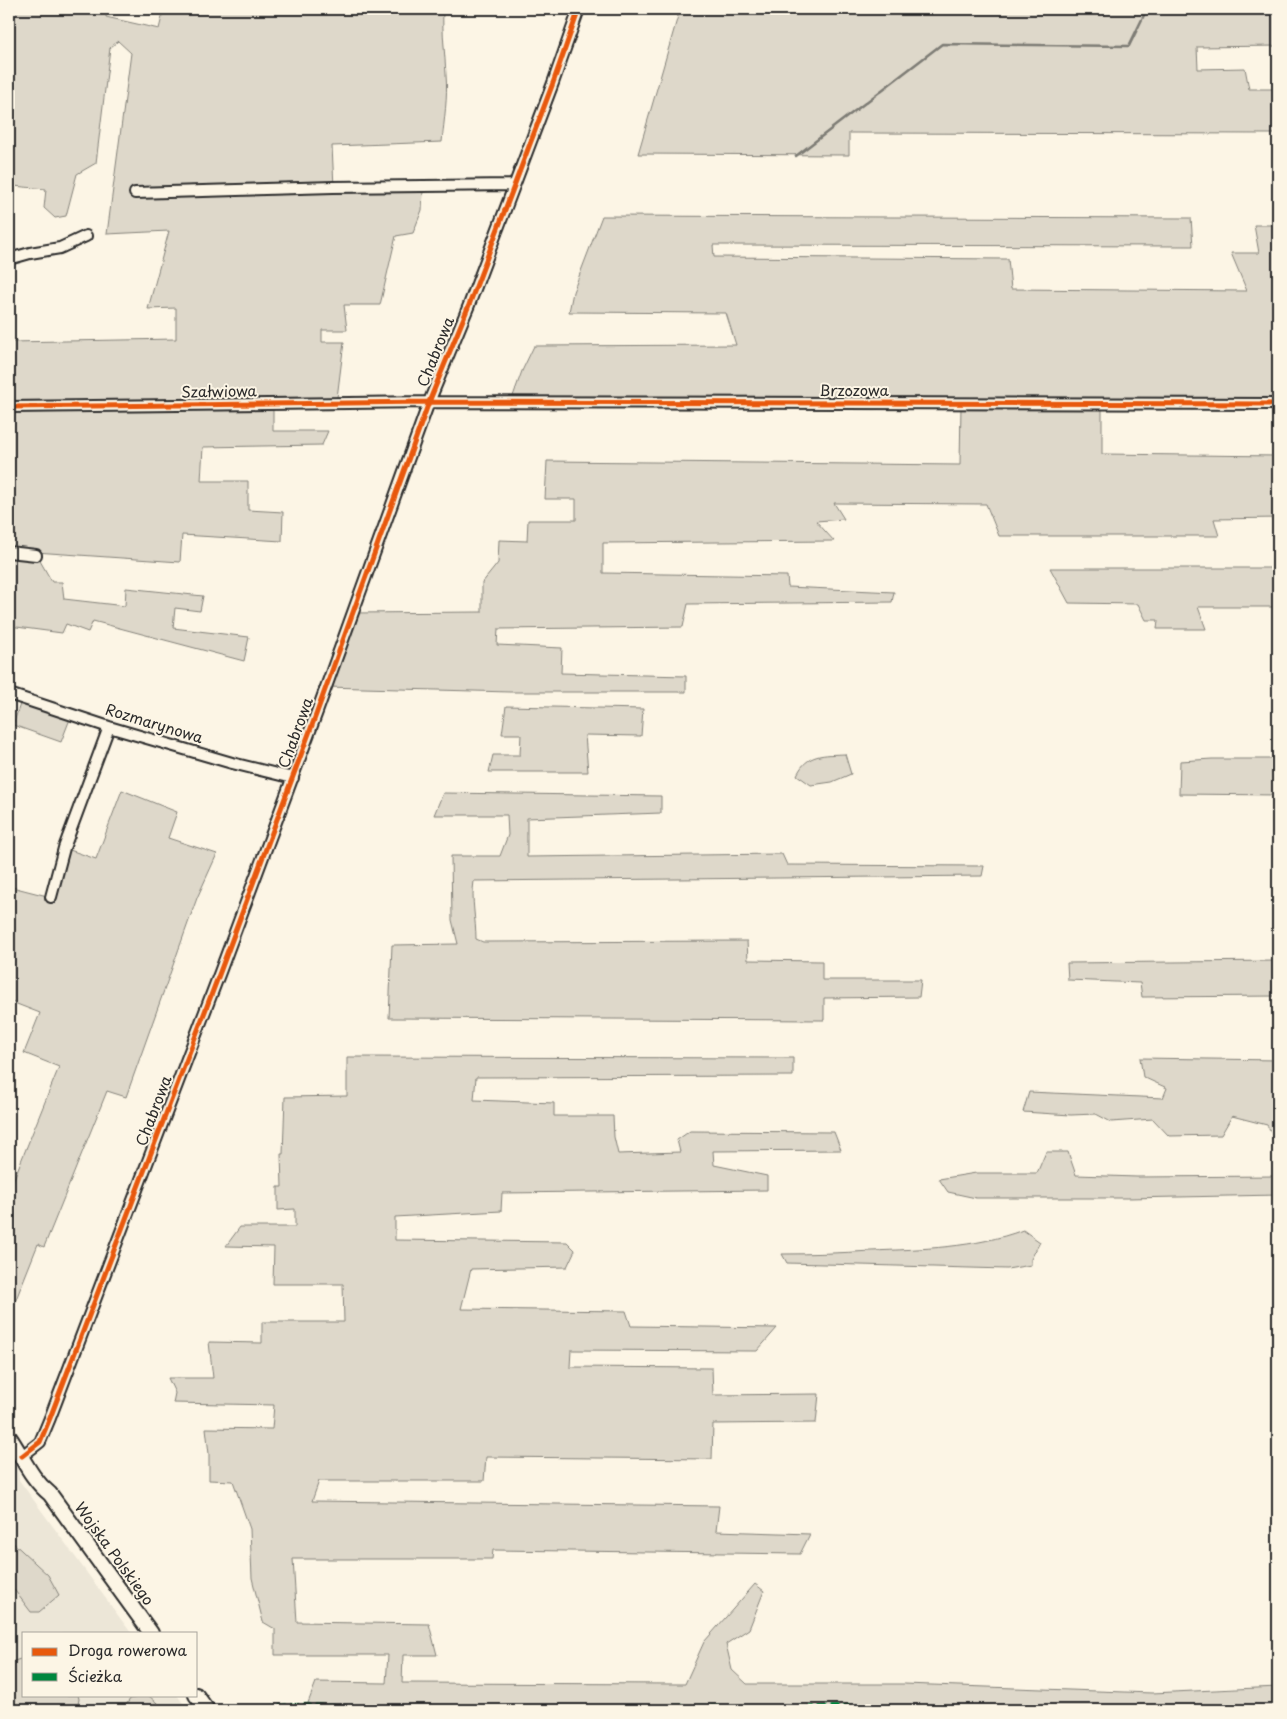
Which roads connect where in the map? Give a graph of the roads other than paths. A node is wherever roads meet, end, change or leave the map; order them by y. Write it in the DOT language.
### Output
graph roads {
  1 [pos="579,9"];
  2 [pos="514,184"];
  3 [pos="135,193"];
  4 [pos="86,236"];
  5 [pos="9,259"];
  6 [pos="429,402"];
  7 [pos="1278,404"];
  8 [pos="9,407"];
  9 [pos="9,552"];
  10 [pos="36,554"];
  11 [pos="9,694"];
  12 [pos="109,727"];
  13 [pos="293,778"];
  14 [pos="51,897"];
  15 [pos="9,1437"];
  16 [pos="22,1456"];
  17 [pos="151,1632"];
  18 [pos="197,1696"];
  19 [pos="207,1710"];
  1 -- 2 [label="street, Chabrowa"];
  2 -- 3 [label="street"];
  2 -- 6 [label="street, Chabrowa"];
  4 -- 5 [label="street"];
  6 -- 7 [label="street, Brzozowa"];
  6 -- 8 [label="street, Szałwiowa"];
  6 -- 13 [label="street, Chabrowa"];
  9 -- 10 [label="street"];
  11 -- 12 [label="street, Rozmarynowa"];
  12 -- 13 [label="street, Rozmarynowa"];
  12 -- 14 [label="street"];
  13 -- 16 [label="street, Chabrowa"];
  15 -- 16 [label="main road, Wojska Polskiego"];
  16 -- 17 [label="main road, Wojska Polskiego"];
  18 -- 19 [label="main road"];
}
